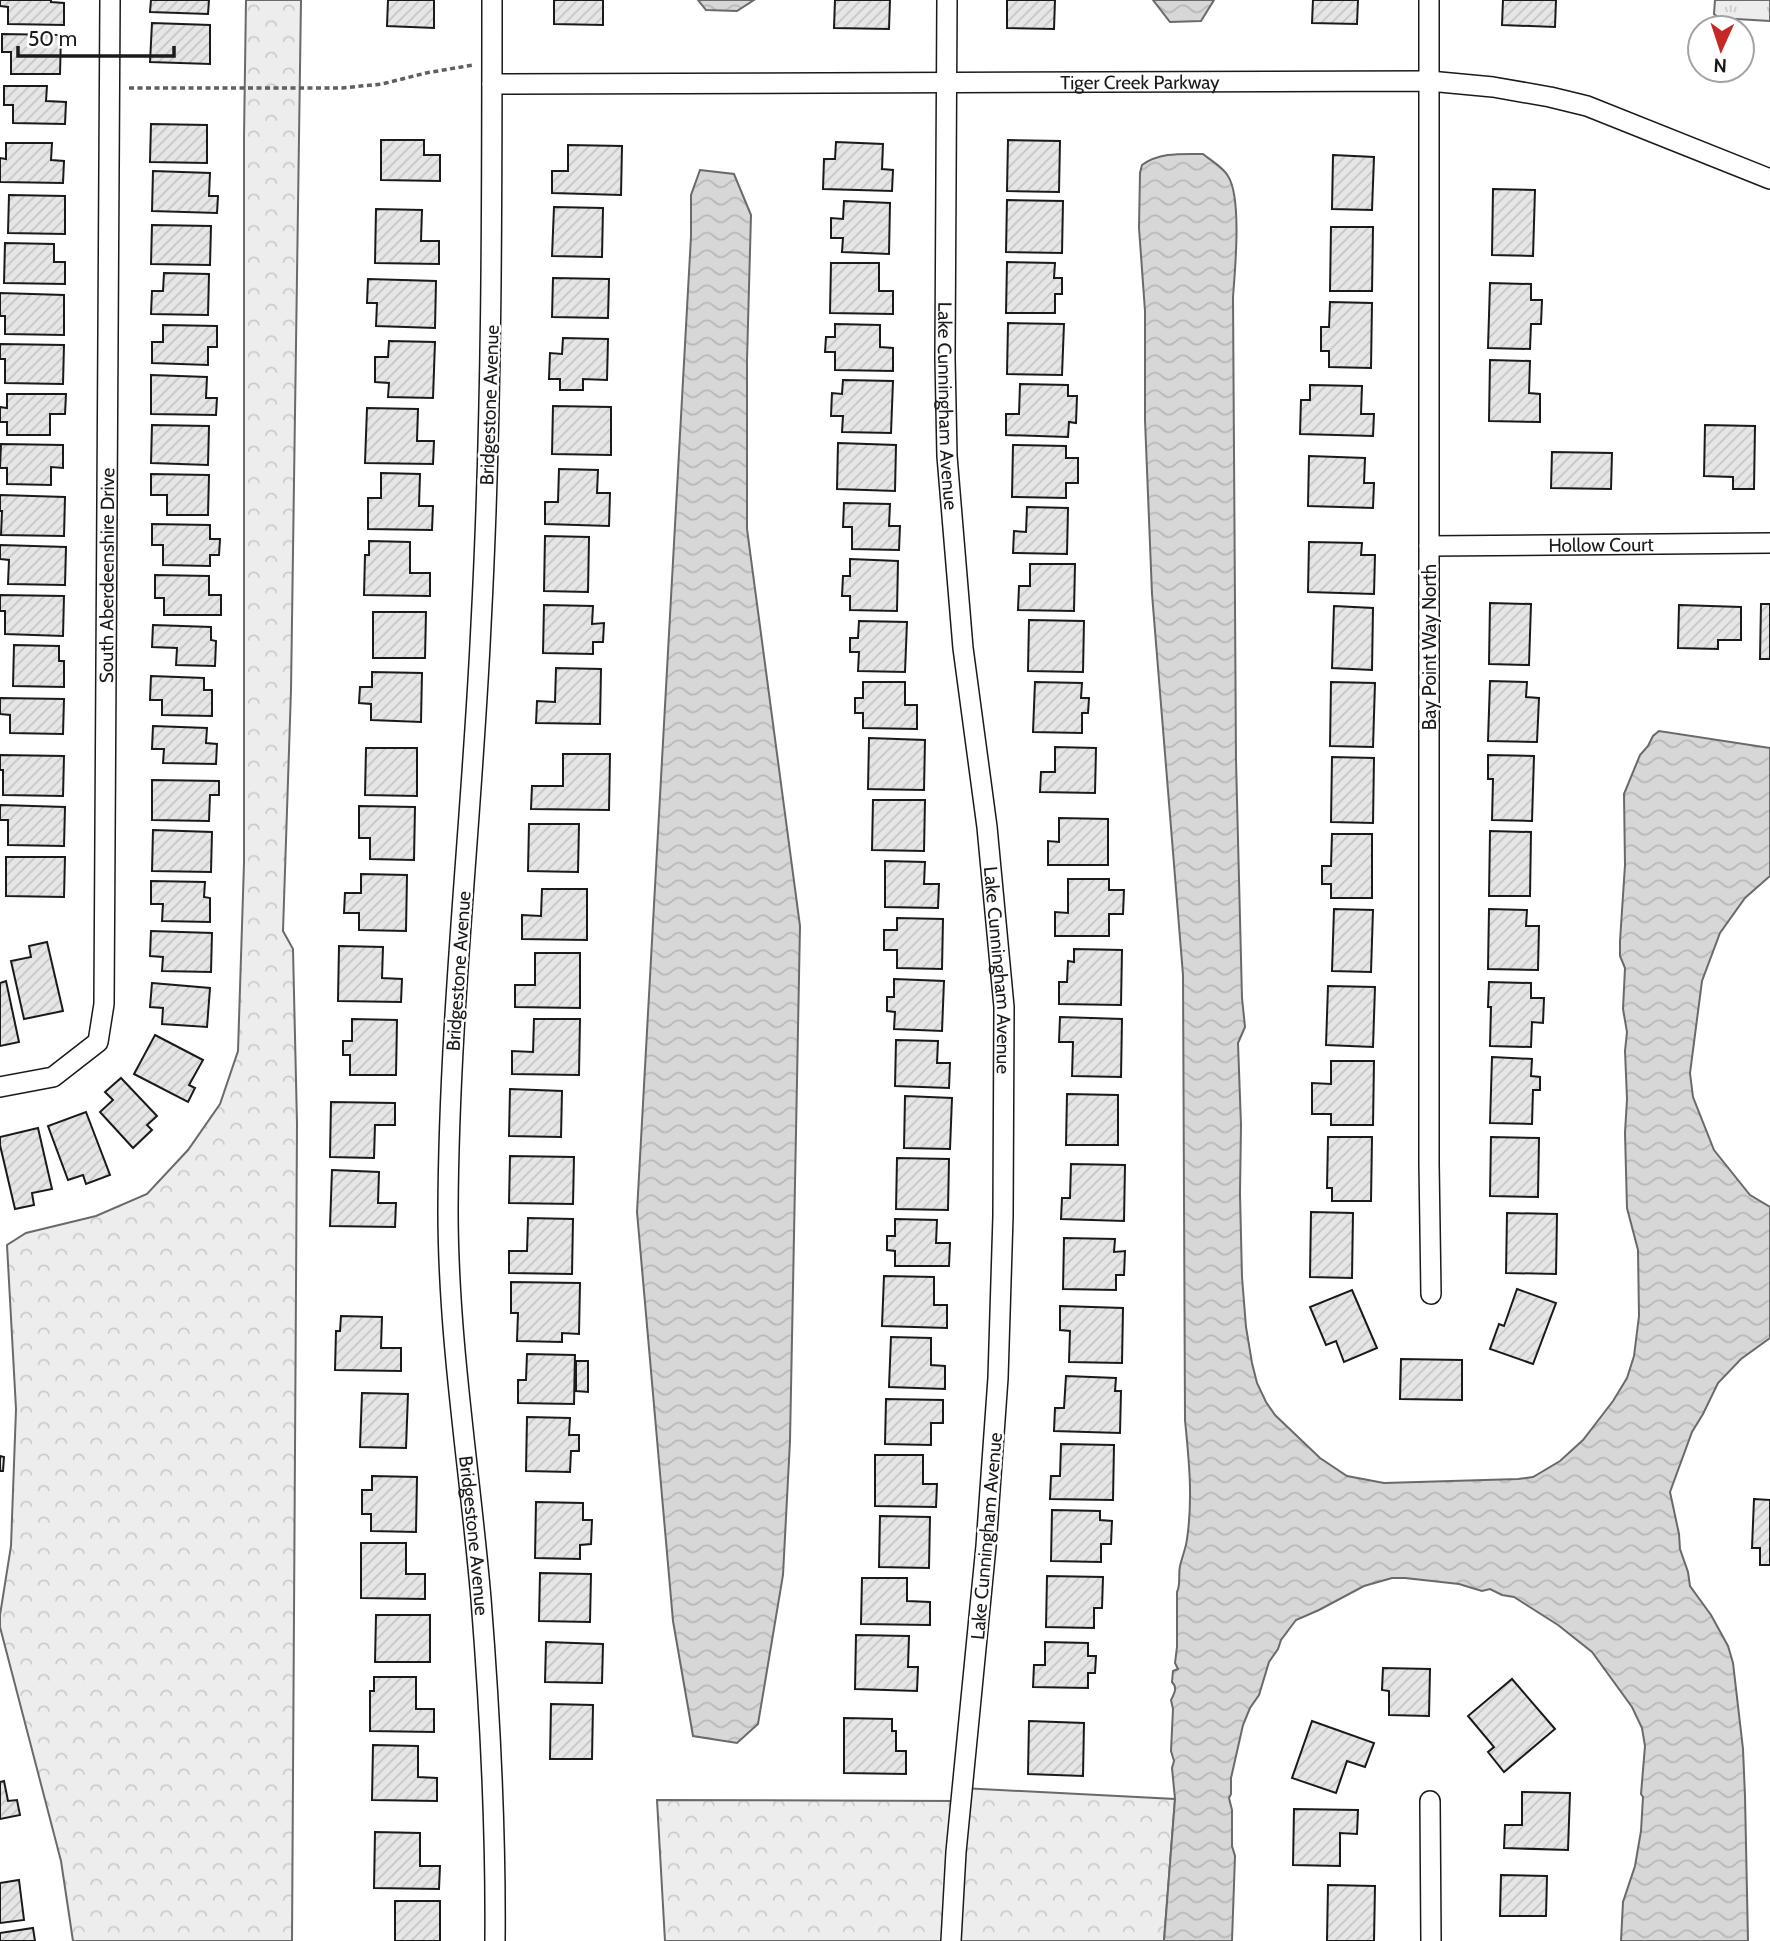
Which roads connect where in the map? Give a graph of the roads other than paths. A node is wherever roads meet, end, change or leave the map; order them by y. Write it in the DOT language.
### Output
graph roads {
  1 [pos="110,0"];
  2 [pos="492,0"];
  3 [pos="947,0"];
  4 [pos="1429,0"];
  5 [pos="1429,81"];
  6 [pos="945,82"];
  7 [pos="492,84"];
  8 [pos="1770,179"];
  9 [pos="1770,543"];
  10 [pos="1430,546"];
  11 [pos="0,1087"];
  12 [pos="1431,1294"];
  13 [pos="1430,1801"];
  14 [pos="495,1941"];
  15 [pos="951,1941"];
  16 [pos="1431,1941"];
  1 -- 11 [label="street, South Aberdeenshire Drive"];
  2 -- 7 [label="street, Bridgestone Avenue"];
  3 -- 6 [label="street, Lake Cunningham Avenue"];
  4 -- 5 [label="street, Bay Point Way North"];
  5 -- 6 [label="street, Tiger Creek Parkway"];
  5 -- 8 [label="street, Tiger Creek Parkway"];
  5 -- 10 [label="street, Bay Point Way North"];
  6 -- 7 [label="street, Tiger Creek Parkway"];
  6 -- 15 [label="street, Lake Cunningham Avenue"];
  7 -- 14 [label="street, Bridgestone Avenue"];
  9 -- 10 [label="street, Hollow Court"];
  10 -- 12 [label="street, Bay Point Way North"];
  13 -- 16 [label="street"];
}
